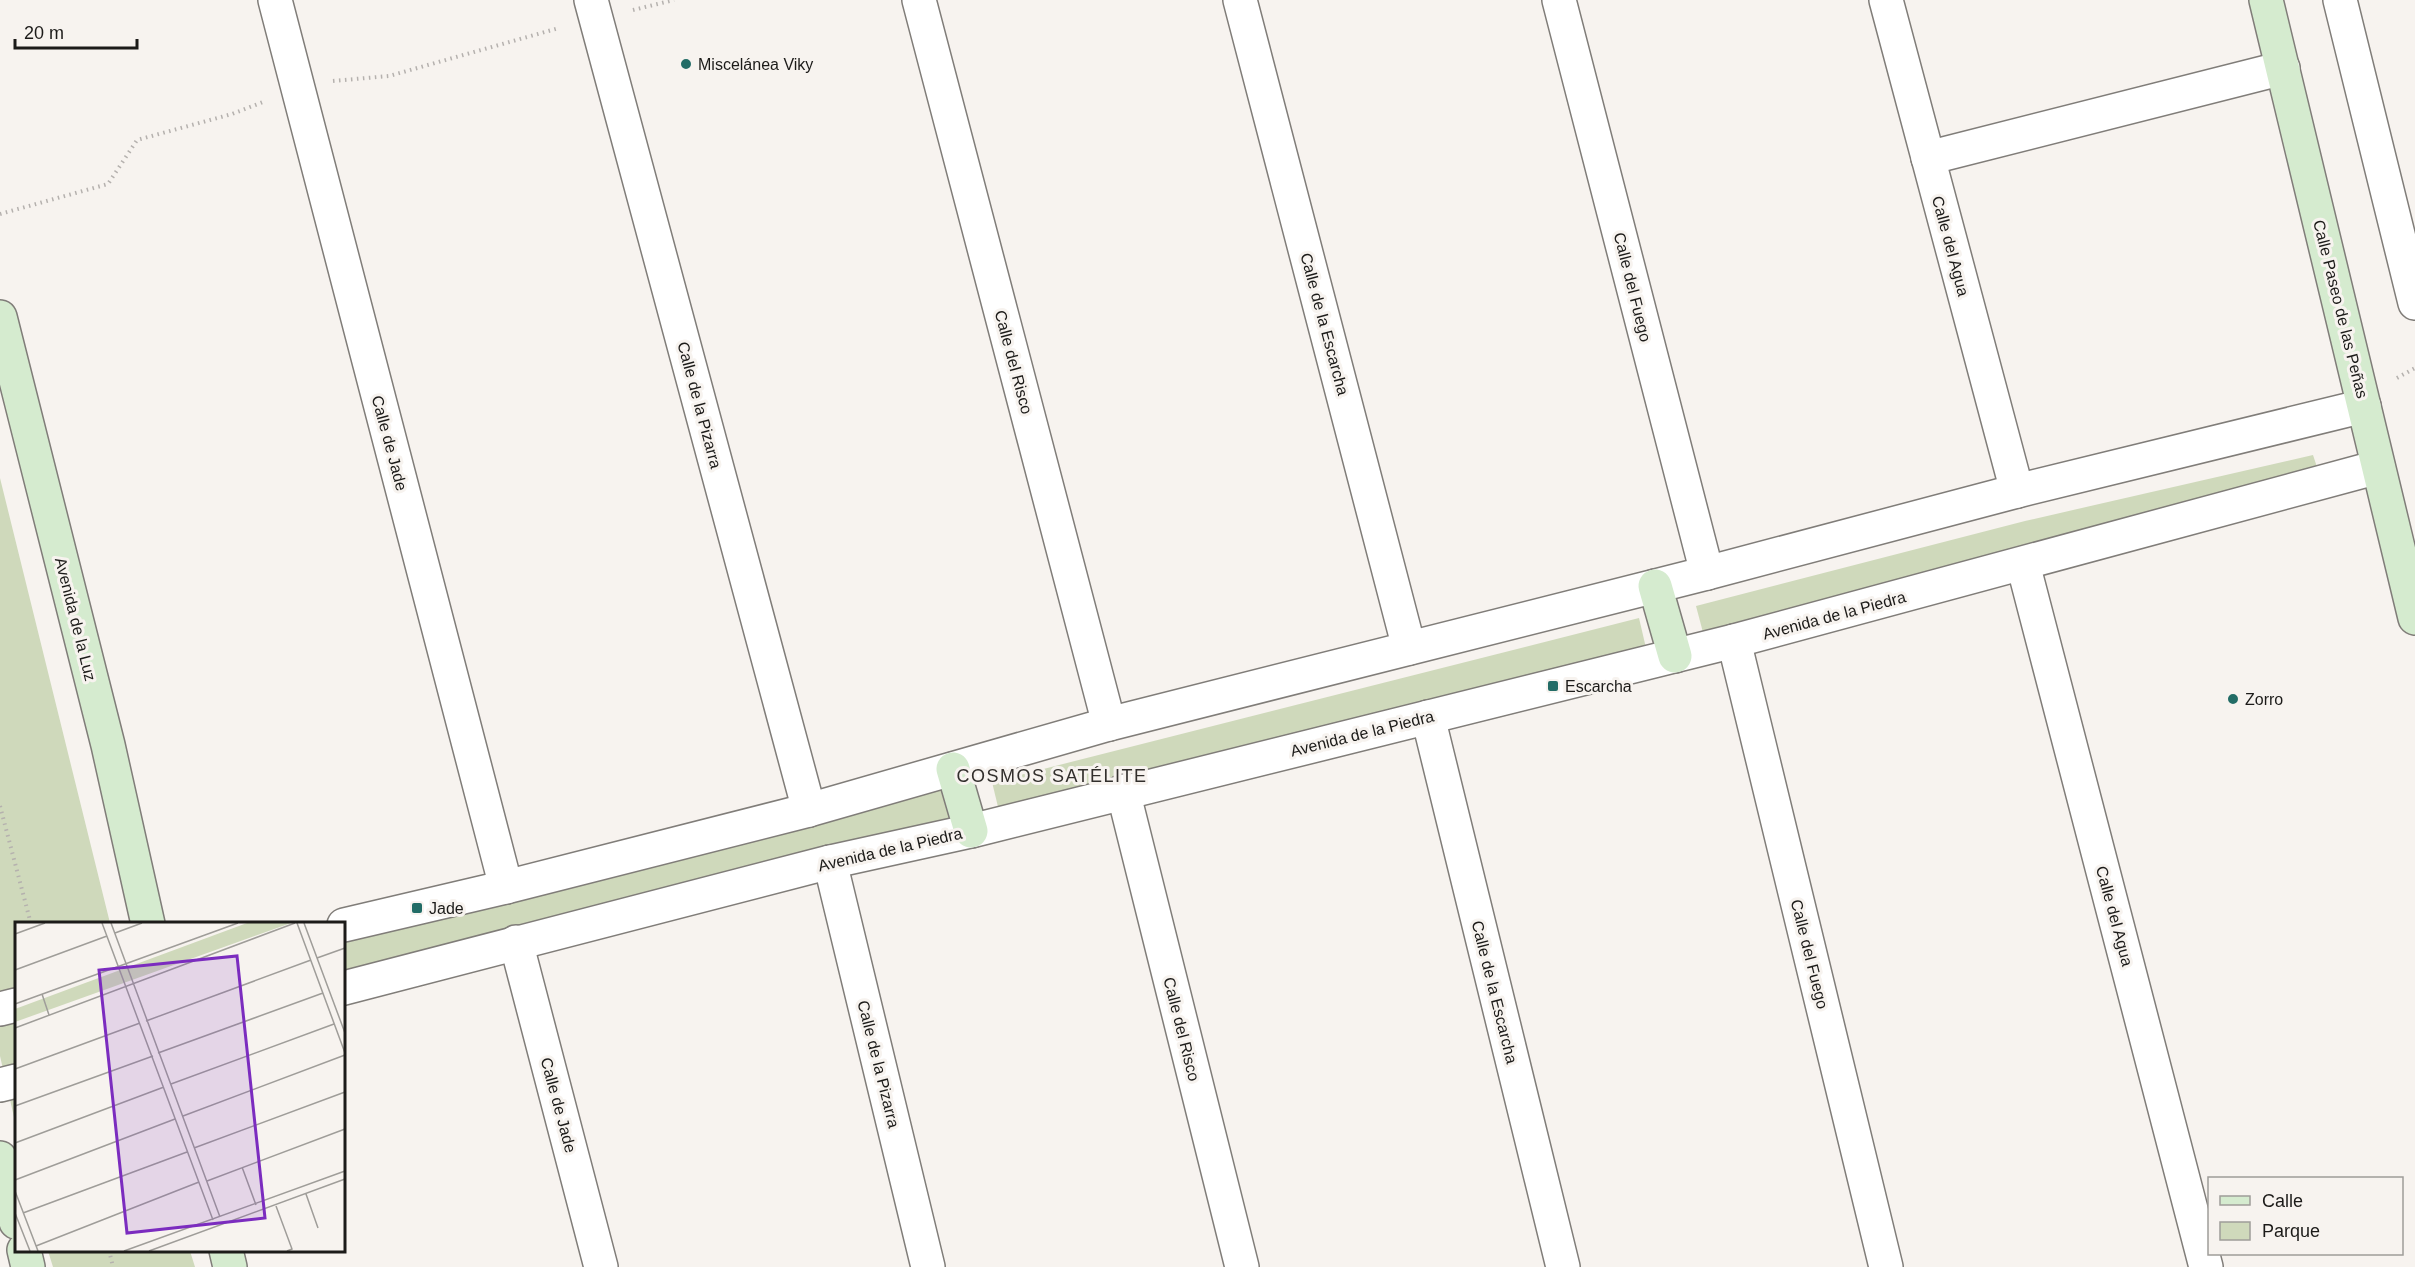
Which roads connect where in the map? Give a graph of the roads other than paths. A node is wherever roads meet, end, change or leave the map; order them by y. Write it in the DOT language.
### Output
graph roads {
  1 [pos="275,0"];
  2 [pos="591,0"];
  3 [pos="919,0"];
  4 [pos="1240,0"];
  5 [pos="1559,0"];
  6 [pos="1886,0"];
  7 [pos="2266,0"];
  8 [pos="2340,0"];
  9 [pos="2283,68"];
  10 [pos="1928,158"];
  11 [pos="2415,303"];
  12 [pos="0,317"];
  13 [pos="2364,406"];
  14 [pos="2378,467"];
  15 [pos="2017,491"];
  16 [pos="2024,564"];
  17 [pos="1707,573"];
  18 [pos="1656,586"];
  19 [pos="2415,618"];
  20 [pos="1734,641"];
  21 [pos="1409,648"];
  22 [pos="1675,656"];
  23 [pos="1428,717"];
  24 [pos="1109,724"];
  25 [pos="953,769"];
  26 [pos="1123,791"];
  27 [pos="809,810"];
  28 [pos="971,831"];
  29 [pos="830,862"];
  30 [pos="506,887"];
  31 [pos="148,922"];
  32 [pos="345,925"];
  33 [pos="516,942"];
  34 [pos="345,988"];
  35 [pos="15,1005"];
  36 [pos="0,1009"];
  37 [pos="15,1081"];
  38 [pos="0,1085"];
  39 [pos="0,1158"];
  40 [pos="15,1218"];
  41 [pos="24,1252"];
  42 [pos="226,1252"];
  43 [pos="28,1267"];
  44 [pos="230,1267"];
  45 [pos="601,1267"];
  46 [pos="928,1267"];
  47 [pos="1242,1267"];
  48 [pos="1563,1267"];
  49 [pos="1886,1267"];
  50 [pos="2206,1267"];
  1 -- 30 [label="street, Calle de Jade"];
  2 -- 27 [label="street, Calle de la Pizarra"];
  3 -- 24 [label="street, Calle del Risco"];
  4 -- 21 [label="street, Calle de la Escarcha"];
  5 -- 17 [label="street, Calle del Fuego"];
  6 -- 10 [label="street, Calle del Agua"];
  7 -- 9 [label="street, Calle Paseo de las Peñas"];
  8 -- 11 [label="street"];
  9 -- 10 [label="street"];
  9 -- 13 [label="street, Calle Paseo de las Peñas"];
  10 -- 15 [label="street, Calle del Agua"];
  12 -- 31 [label="street, Avenida de la Luz"];
  13 -- 14 [label="street, Calle Paseo de las Peñas"];
  13 -- 15 [label="street"];
  14 -- 16 [label="street, Avenida de la Piedra"];
  14 -- 19 [label="street, Calle Paseo de las Peñas"];
  15 -- 17 [label="street"];
  16 -- 20 [label="street, Avenida de la Piedra"];
  16 -- 50 [label="street, Calle del Agua"];
  17 -- 18 [label="street"];
  18 -- 21 [label="street"];
  18 -- 22 [label="street"];
  20 -- 22 [label="street, Avenida de la Piedra"];
  20 -- 49 [label="street, Calle del Fuego"];
  21 -- 24 [label="street"];
  22 -- 23 [label="street, Avenida de la Piedra"];
  23 -- 26 [label="street, Avenida de la Piedra"];
  23 -- 48 [label="street, Calle de la Escarcha"];
  24 -- 25 [label="street"];
  25 -- 27 [label="street"];
  25 -- 28 [label="street"];
  26 -- 28 [label="street, Avenida de la Piedra"];
  26 -- 47 [label="street, Calle del Risco"];
  27 -- 30 [label="street"];
  28 -- 29 [label="street, Avenida de la Piedra"];
  29 -- 33 [label="street, Avenida de la Piedra"];
  29 -- 46 [label="street, Calle de la Pizarra"];
  30 -- 32 [label="street"];
  33 -- 34 [label="street, Avenida de la Piedra"];
  33 -- 45 [label="street, Calle de Jade"];
  35 -- 36 [label="street"];
  37 -- 38 [label="street"];
  39 -- 40 [label="street"];
  41 -- 43 [label="street"];
  42 -- 44 [label="street"];
}
